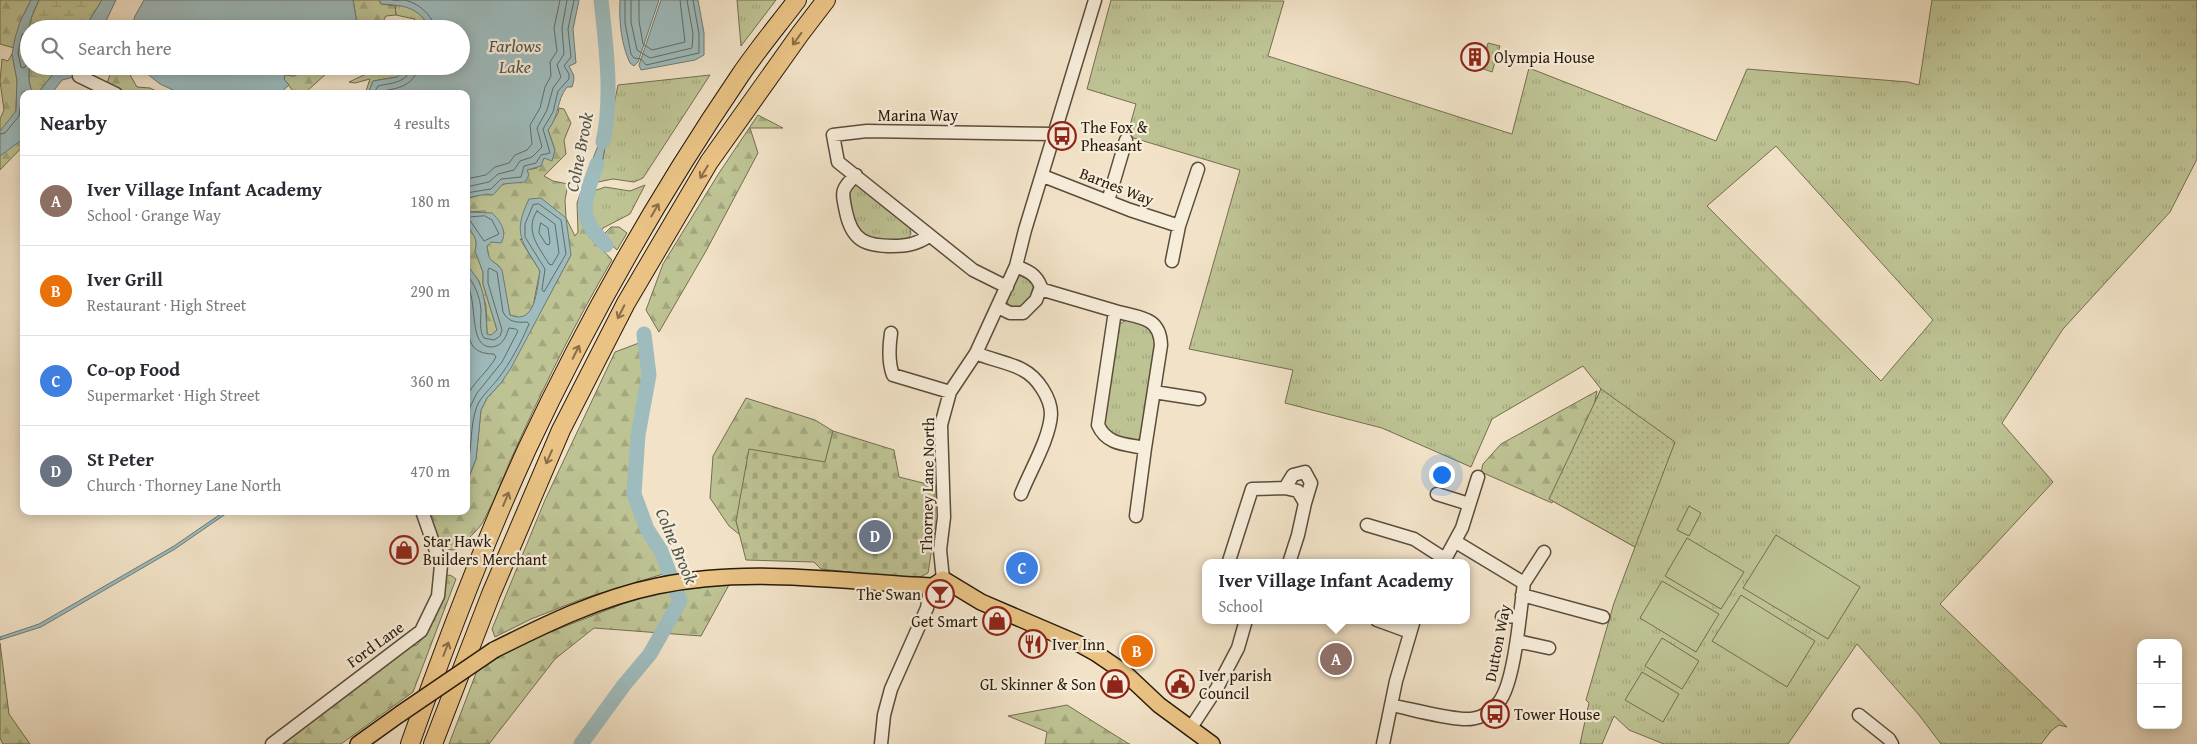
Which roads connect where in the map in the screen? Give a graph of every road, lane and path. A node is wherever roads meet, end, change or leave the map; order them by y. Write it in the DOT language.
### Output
graph roads {
  1 [pos="797,0"];
  2 [pos="826,0"];
  3 [pos="1095,0"];
  4 [pos="79,76"];
  5 [pos="108,90"];
  6 [pos="1054,134"];
  7 [pos="1126,140"];
  8 [pos="1198,169"];
  9 [pos="856,175"];
  10 [pos="1042,176"];
  11 [pos="1108,201"];
  12 [pos="1179,226"];
  13 [pos="929,236"];
  14 [pos="1172,261"];
  15 [pos="1016,266"];
  16 [pos="1007,287"];
  17 [pos="1040,289"];
  18 [pos="998,306"];
  19 [pos="1115,312"];
  20 [pos="891,334"];
  21 [pos="976,354"];
  22 [pos="950,392"];
  23 [pos="1154,392"];
  24 [pos="1199,399"];
  25 [pos="1145,448"];
  26 [pos="1478,477"];
  27 [pos="1284,488"];
  28 [pos="1020,494"];
  29 [pos="1437,494"];
  30 [pos="1306,503"];
  31 [pos="1469,504"];
  32 [pos="423,515"];
  33 [pos="1136,516"];
  34 [pos="1367,525"];
  35 [pos="1456,542"];
  36 [pos="1544,552"];
  37 [pos="1229,559"];
  38 [pos="1290,559"];
  39 [pos="1441,559"];
  40 [pos="1445,559"];
  41 [pos="944,580"];
  42 [pos="927,586"];
  43 [pos="1523,589"];
  44 [pos="1519,616"];
  45 [pos="1502,617"];
  46 [pos="1603,617"];
  47 [pos="1245,624"];
  48 [pos="1412,626"];
  49 [pos="1517,641"];
  50 [pos="1549,648"];
  51 [pos="1392,705"];
  52 [pos="1859,715"];
  53 [pos="1190,729"];
  54 [pos="272,744"];
  55 [pos="358,744"];
  56 [pos="410,744"];
  57 [pos="433,744"];
  58 [pos="881,744"];
  59 [pos="1212,744"];
  60 [pos="1383,744"];
  61 [pos="1892,744"];
  56 -- 1 [label="highway, one-way"];
  2 -- 57 [label="highway, one-way"];
  3 -- 6 [label="street, Thorney Lane North"];
  4 -- 5 [label="street"];
  6 -- 9 [label="street, Marina Way"];
  6 -- 10 [label="street, Thorney Lane North"];
  7 -- 11 [label="street"];
  8 -- 12 [label="street"];
  9 -- 13 [label="street"];
  9 -- 13 [label="street"];
  10 -- 11 [label="street, Barnes Way"];
  10 -- 15 [label="street, Thorney Lane North"];
  11 -- 12 [label="street, Barnes Way"];
  12 -- 14 [label="street"];
  13 -- 16 [label="street"];
  15 -- 16 [label="street, Thorney Lane North"];
  15 -- 17 [label="street"];
  16 -- 18 [label="street, Thorney Lane North"];
  17 -- 18 [label="street"];
  17 -- 19 [label="street"];
  18 -- 21 [label="street, Thorney Lane North"];
  19 -- 23 [label="street"];
  19 -- 25 [label="street"];
  20 -- 22 [label="street"];
  21 -- 22 [label="street, Thorney Lane North"];
  21 -- 28 [label="street"];
  22 -- 41 [label="street, Thorney Lane North"];
  23 -- 24 [label="street"];
  23 -- 25 [label="street"];
  25 -- 33 [label="street"];
  26 -- 31 [label="street"];
  27 -- 30 [label="street"];
  27 -- 30 [label="street"];
  27 -- 37 [label="street"];
  29 -- 31 [label="street"];
  30 -- 38 [label="street"];
  31 -- 35 [label="street"];
  32 -- 54 [label="street, Ford Lane"];
  34 -- 39 [label="street"];
  35 -- 40 [label="street"];
  35 -- 43 [label="street"];
  36 -- 43 [label="street"];
  41 -- 42 [label="main road"];
  41 -- 53 [label="main road"];
  42 -- 55 [label="main road, bridge"];
  42 -- 58 [label="street"];
  43 -- 44 [label="street, Dutton Way"];
  43 -- 46 [label="street"];
  44 -- 45 [label="street"];
  44 -- 49 [label="street, Dutton Way"];
  47 -- 53 [label="street"];
  48 -- 51 [label="street"];
  49 -- 50 [label="street"];
  49 -- 51 [label="street, Dutton Way"];
  51 -- 60 [label="street"];
  52 -- 61 [label="street"];
  53 -- 59 [label="main road"];
}
